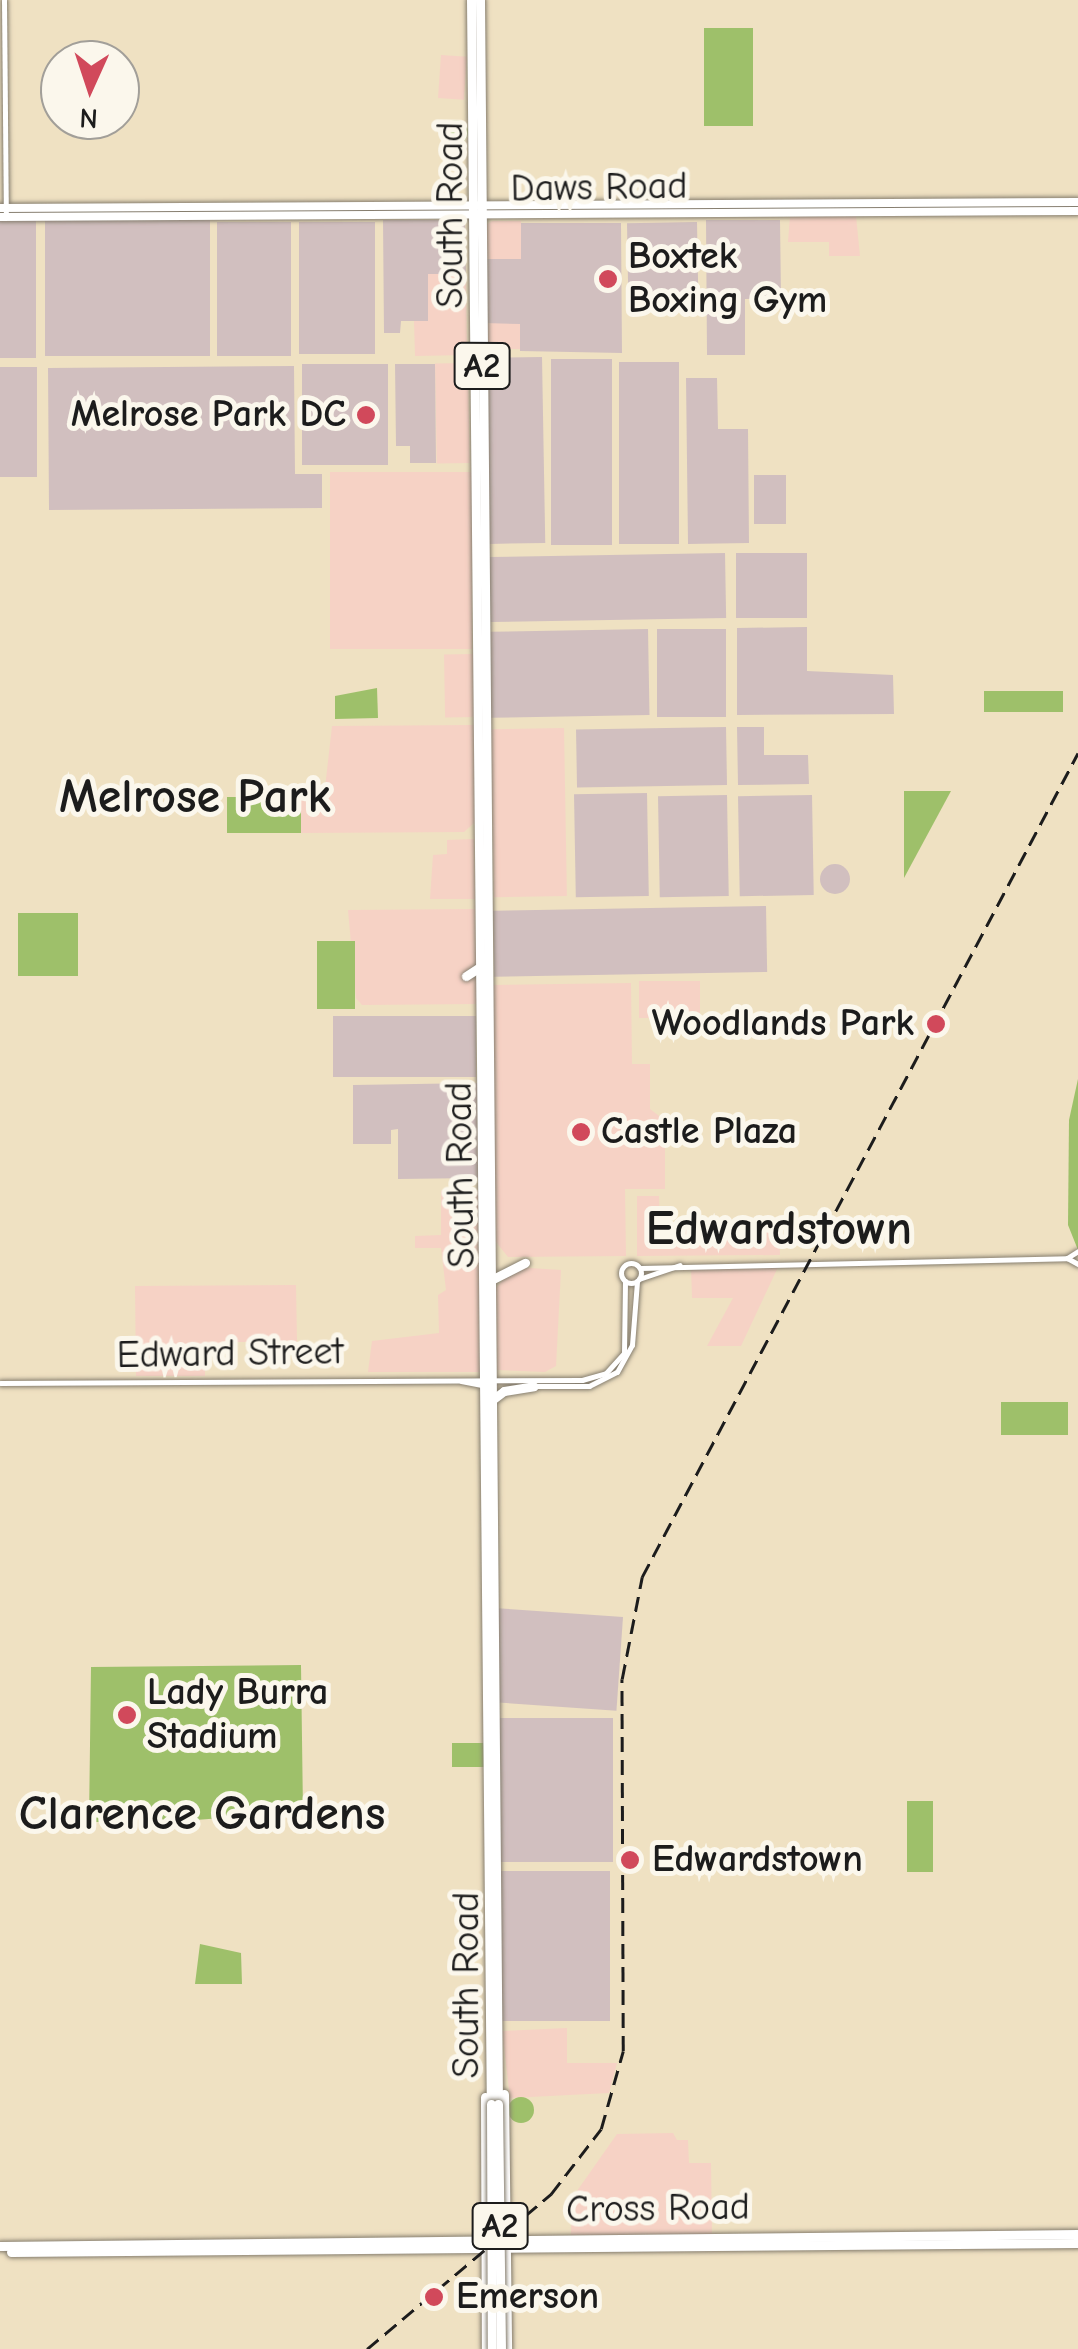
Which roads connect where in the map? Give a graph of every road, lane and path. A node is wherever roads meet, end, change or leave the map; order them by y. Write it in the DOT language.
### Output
graph roads {
  1 [pos="4,0"];
  2 [pos="471,0"];
  3 [pos="480,0"];
  4 [pos="1078,202"];
  5 [pos="1078,211"];
  6 [pos="3,212"];
  7 [pos="476,213"];
  8 [pos="480,967"];
  9 [pos="466,976"];
  10 [pos="492,1248"];
  11 [pos="1078,1251"];
  12 [pos="1067,1258"];
  13 [pos="510,1263"];
  14 [pos="525,1263"];
  15 [pos="683,1264"];
  16 [pos="1078,1264"];
  17 [pos="640,1268"];
  18 [pos="492,1279"];
  19 [pos="638,1280"];
  20 [pos="625,1281"];
  21 [pos="488,1382"];
  22 [pos="0,1383"];
  23 [pos="534,1386"];
  24 [pos="492,1400"];
  25 [pos="489,2009"];
  26 [pos="498,2026"];
  27 [pos="494,2104"];
  28 [pos="505,2218"];
  29 [pos="485,2222"];
  30 [pos="1078,2234"];
  31 [pos="456,2242"];
  32 [pos="1078,2243"];
  33 [pos="485,2245"];
  34 [pos="506,2245"];
  35 [pos="371,2246"];
  36 [pos="532,2248"];
  37 [pos="0,2249"];
  38 [pos="486,2274"];
  39 [pos="506,2274"];
  40 [pos="489,2349"];
  41 [pos="504,2349"];
  1 -- 6 [label="street"];
  2 -- 7 [label="highway, South Road / A2"];
  3 -- 7 [label="highway, South Road / A2"];
  4 -- 7 [label="main road, Daws Road"];
  5 -- 7 [label="main road, Daws Road"];
  6 -- 7 [label="main road, Daws Road"];
  6 -- 7 [label="main road, Daws Road"];
  7 -- 8 [label="highway, South Road / A2"];
  7 -- 10 [label="highway, South Road / A2"];
  8 -- 9 [label="highway"];
  8 -- 21 [label="highway, South Road / A2"];
  10 -- 13 [label="highway"];
  10 -- 18 [label="highway, South Road / A2"];
  11 -- 12 [label="street"];
  12 -- 15 [label="street"];
  12 -- 16 [label="street"];
  14 -- 18 [label="highway"];
  15 -- 17 [label="street"];
  15 -- 19 [label="street"];
  17 -- 19 [label="street"];
  17 -- 20 [label="street"];
  18 -- 21 [label="highway, South Road / A2"];
  19 -- 20 [label="street"];
  19 -- 23 [label="street"];
  20 -- 21 [label="street"];
  21 -- 22 [label="street, Edward Street"];
  21 -- 23 [label="street"];
  21 -- 24 [label="highway, South Road / A2"];
  21 -- 25 [label="highway, South Road / A2"];
  23 -- 24 [label="highway"];
  24 -- 26 [label="highway, South Road / A2"];
  25 -- 27 [label="highway, South Road / A2"];
  25 -- 29 [label="highway"];
  26 -- 27 [label="highway, South Road / A2"];
  26 -- 28 [label="highway"];
  27 -- 40 [label="highway, South Road / A2, bridge"];
  27 -- 41 [label="highway, South Road / A2, bridge"];
  28 -- 29 [label="highway"];
  28 -- 34 [label="highway"];
  29 -- 31 [label="highway"];
  29 -- 33 [label="highway"];
  30 -- 34 [label="highway, Cross Road"];
  31 -- 33 [label="highway, Cross Road"];
  31 -- 35 [label="highway, Cross Road"];
  32 -- 36 [label="highway, Cross Road"];
  33 -- 34 [label="highway, Cross Road"];
  33 -- 35 [label="highway, Cross Road"];
  33 -- 38 [label="highway"];
  34 -- 36 [label="highway, Cross Road"];
  34 -- 39 [label="highway"];
  35 -- 37 [label="highway, Cross Road"];
  36 -- 39 [label="highway"];
  38 -- 39 [label="highway"];
  38 -- 40 [label="highway"];
  39 -- 41 [label="highway"];
}
